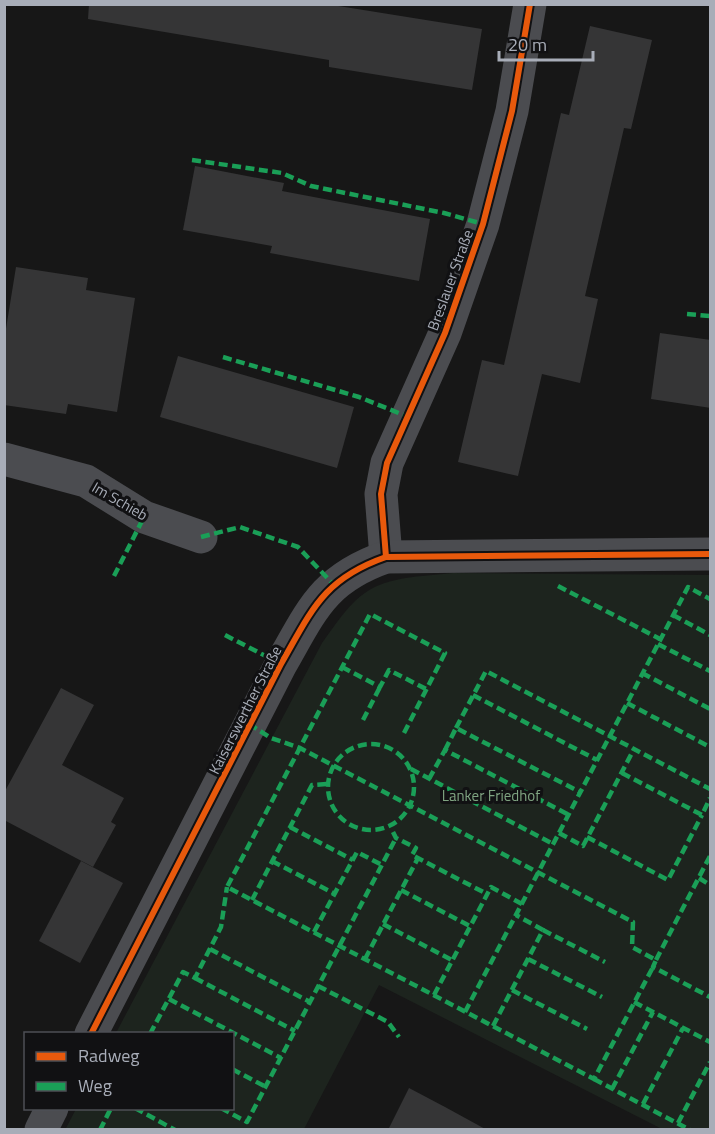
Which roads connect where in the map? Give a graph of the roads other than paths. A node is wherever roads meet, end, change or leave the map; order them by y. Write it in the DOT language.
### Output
graph roads {
  1 [pos="530,4"];
  2 [pos="4,459"];
  3 [pos="201,537"];
  4 [pos="711,554"];
  5 [pos="386,557"];
  6 [pos="92,1032"];
  7 [pos="51,1110"];
  8 [pos="41,1130"];
  1 -- 5 [label="street, Breslauer Straße"];
  2 -- 3 [label="street, Im Schieb"];
  4 -- 5 [label="street, Kaiserswerther Straße"];
  5 -- 6 [label="street, Kaiserswerther Straße"];
  7 -- 8 [label="street"];
}
